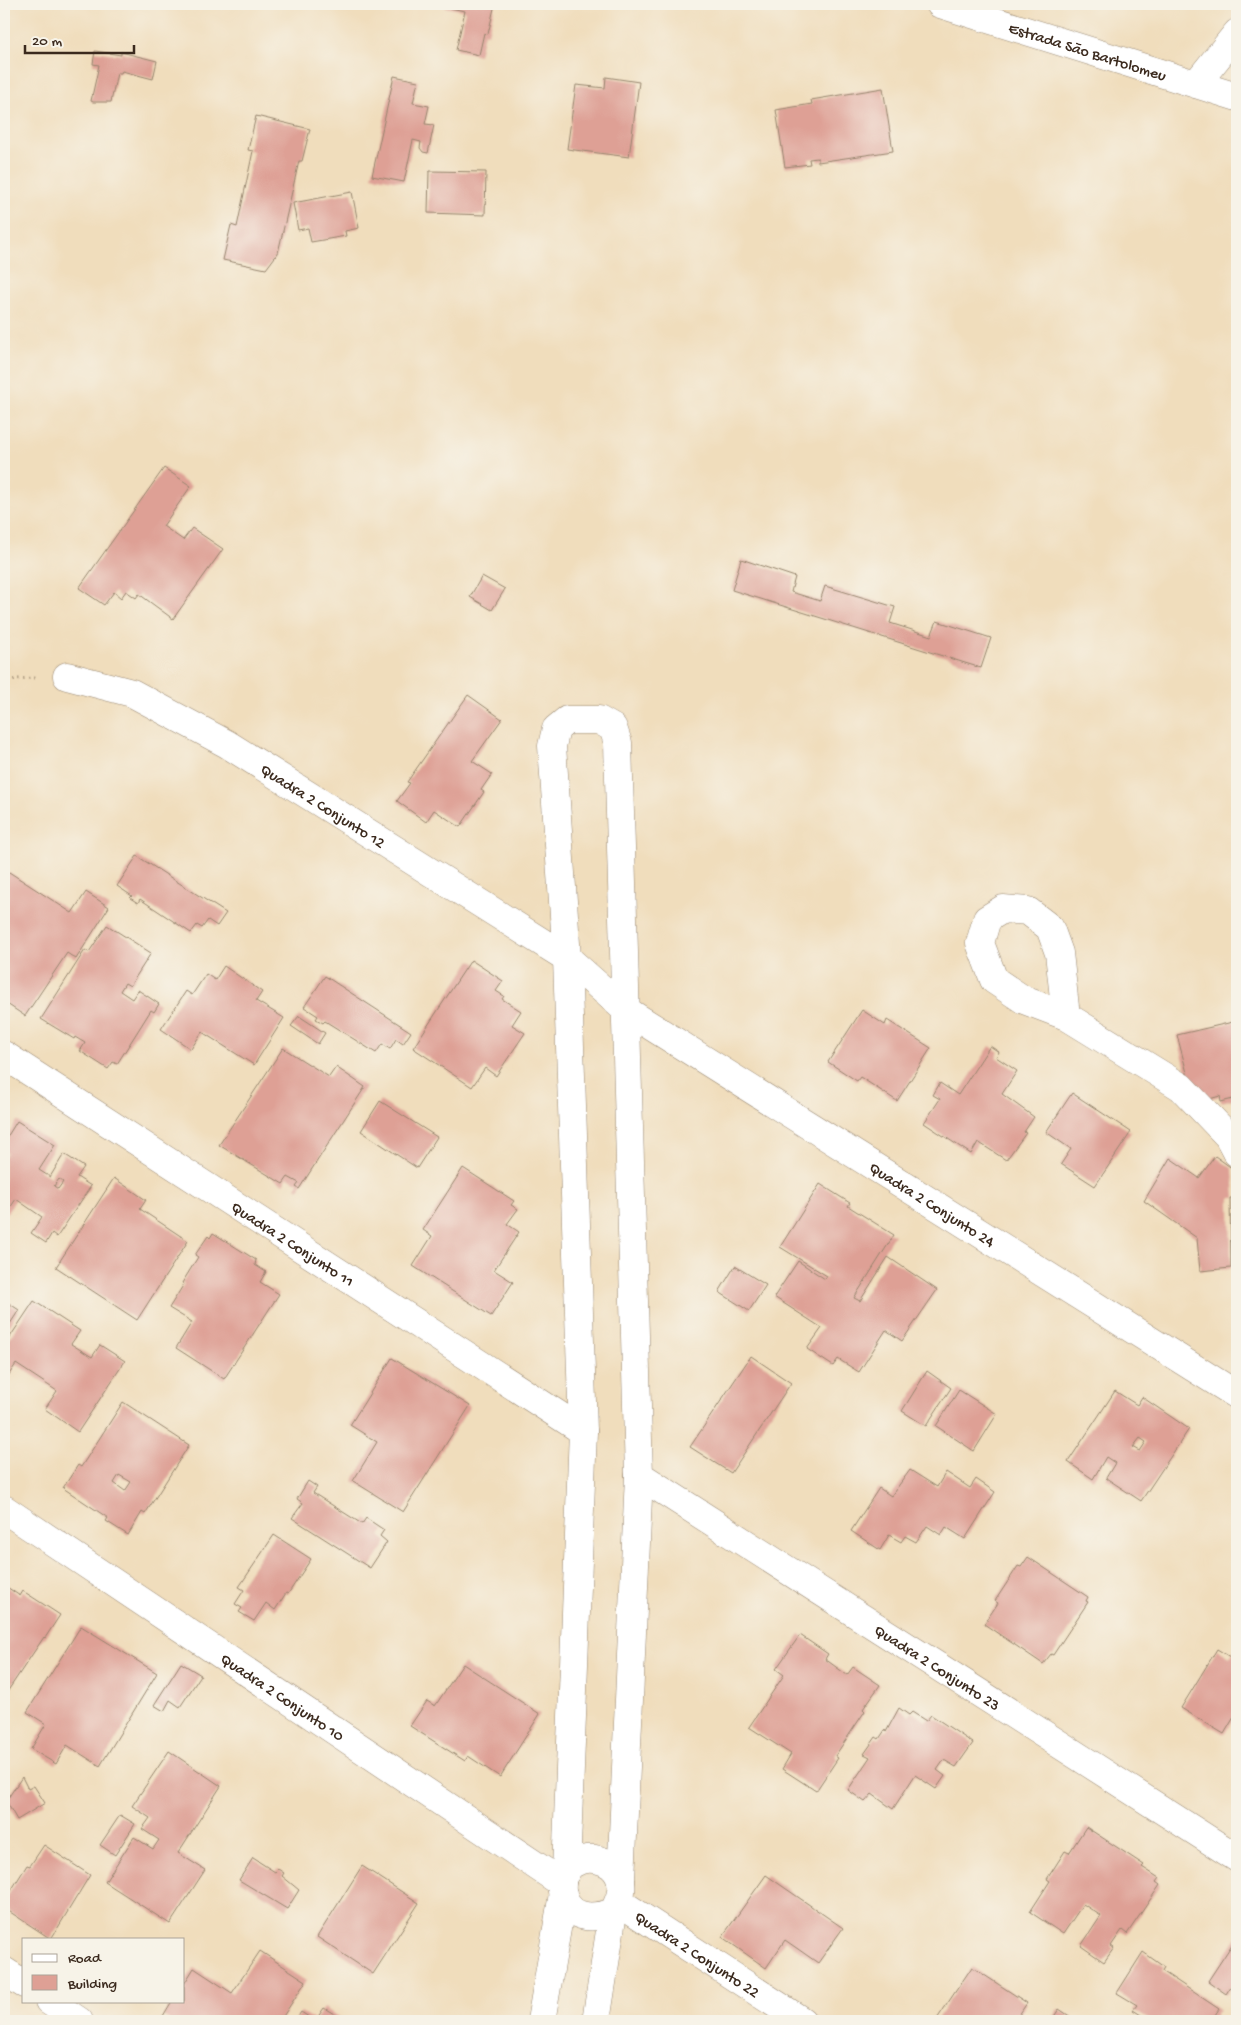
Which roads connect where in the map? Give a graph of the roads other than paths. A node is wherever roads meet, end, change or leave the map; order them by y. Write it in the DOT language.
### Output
graph roads {
  1 [pos="940,4"];
  2 [pos="1237,33"];
  3 [pos="1196,84"];
  4 [pos="1237,97"];
  5 [pos="67,676"];
  6 [pos="567,958"];
  7 [pos="627,1011"];
  8 [pos="1066,1016"];
  9 [pos="4,1055"];
  10 [pos="1237,1153"];
  11 [pos="1234,1387"];
  12 [pos="583,1431"];
  13 [pos="639,1475"];
  14 [pos="4,1509"];
  15 [pos="1237,1858"];
  16 [pos="563,1883"];
  17 [pos="618,1898"];
  18 [pos="4,1971"];
  19 [pos="22,1983"];
  20 [pos="50,2002"];
  21 [pos="79,2021"];
  22 [pos="541,2021"];
  23 [pos="596,2021"];
  24 [pos="802,2021"];
  1 -- 3 [label="street, Estrada São Bartolomeu"];
  2 -- 3 [label="street"];
  3 -- 4 [label="street, Estrada São Bartolomeu"];
  5 -- 6 [label="street, Quadra 2 Conjunto 12"];
  6 -- 7 [label="street, Quadra 2 Conjunto 12"];
  6 -- 7 [label="street"];
  6 -- 12 [label="street"];
  7 -- 11 [label="street, Quadra 2 Conjunto 24"];
  7 -- 13 [label="street"];
  8 -- 10 [label="street"];
  9 -- 12 [label="street, Quadra 2 Conjunto 11"];
  12 -- 16 [label="street"];
  13 -- 15 [label="street, Quadra 2 Conjunto 23"];
  13 -- 17 [label="street"];
  14 -- 16 [label="street, Quadra 2 Conjunto 10"];
  16 -- 17 [label="street"];
  16 -- 17 [label="street"];
  16 -- 22 [label="street"];
  17 -- 23 [label="street"];
  17 -- 24 [label="street, Quadra 2 Conjunto 22"];
  18 -- 19 [label="street"];
  20 -- 21 [label="street"];
}
